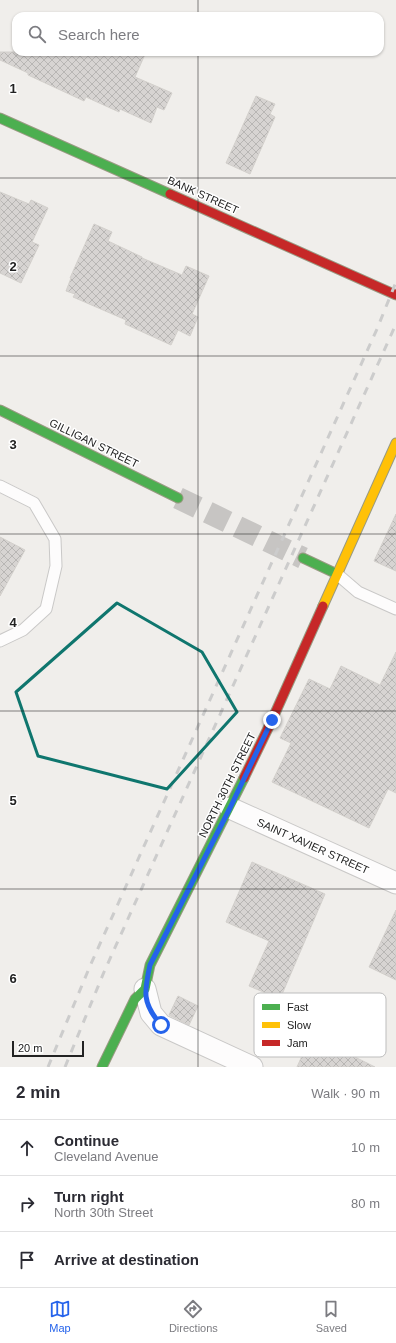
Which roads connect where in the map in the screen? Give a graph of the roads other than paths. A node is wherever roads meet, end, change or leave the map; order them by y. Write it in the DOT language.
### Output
graph roads {
  1 [pos="0,118"];
  2 [pos="396,295"];
  3 [pos="0,410"];
  4 [pos="396,443"];
  5 [pos="0,486"];
  6 [pos="178,498"];
  7 [pos="303,558"];
  8 [pos="337,574"];
  9 [pos="396,609"];
  10 [pos="0,641"];
  11 [pos="230,808"];
  12 [pos="396,883"];
  13 [pos="145,989"];
  14 [pos="102,1067"];
  15 [pos="252,1067"];
  1 -- 2 [label="street, BANK STREET"];
  3 -- 6 [label="street, GILLIGAN STREET"];
  4 -- 8 [label="street, NORTH 30TH STREET"];
  5 -- 10 [label="lane"];
  7 -- 8 [label="street"];
  8 -- 9 [label="lane"];
  8 -- 11 [label="street, NORTH 30TH STREET"];
  11 -- 12 [label="street, SAINT XAVIER STREET"];
  11 -- 13 [label="street, NORTH 30TH STREET"];
  13 -- 14 [label="street, NORTH 30TH STREET"];
  13 -- 15 [label="street"];
}
